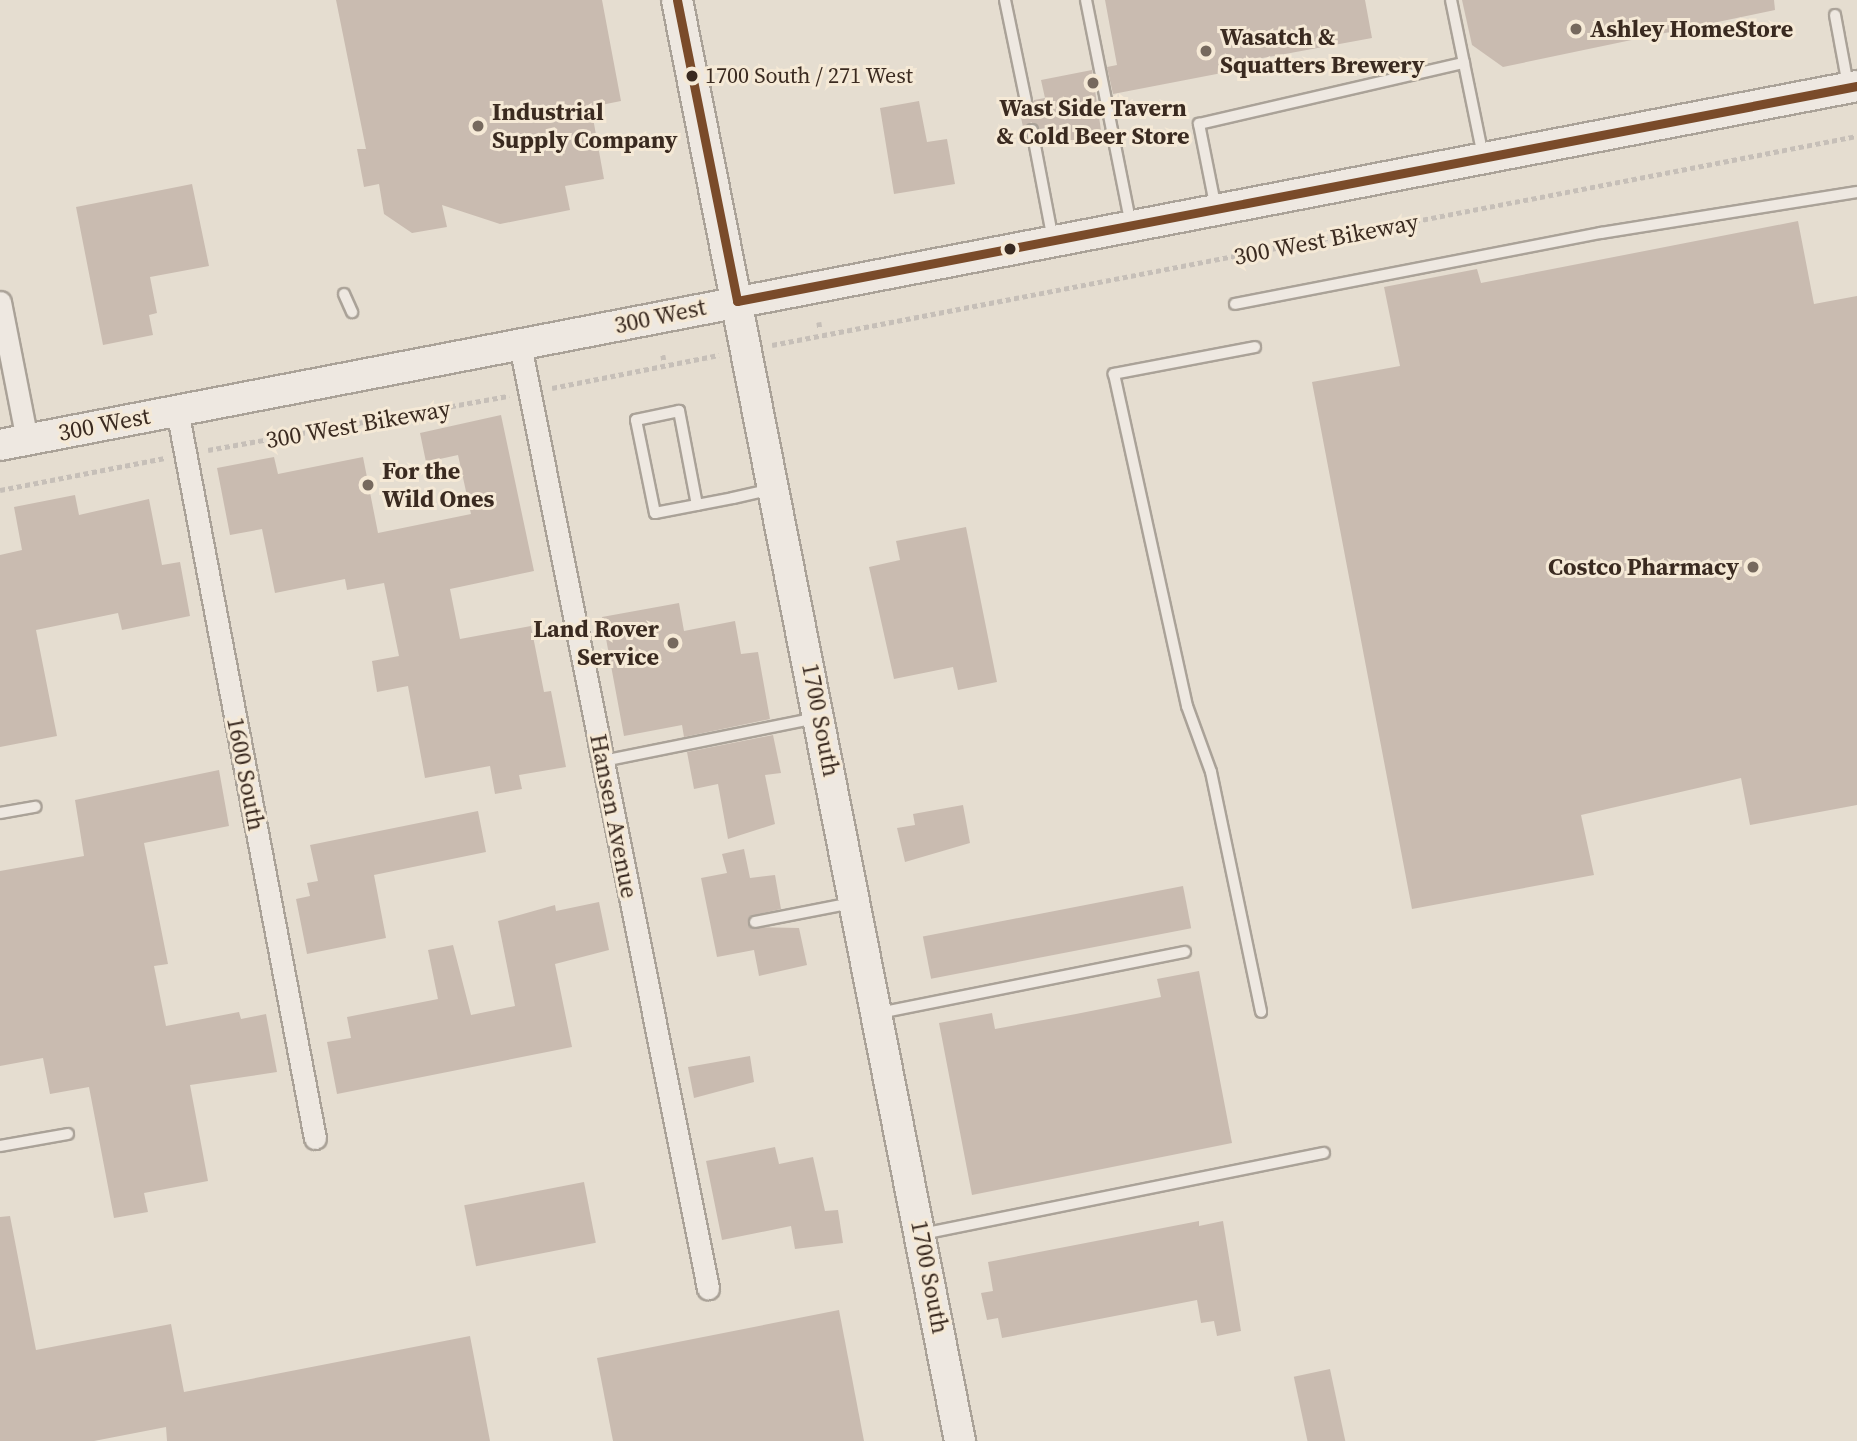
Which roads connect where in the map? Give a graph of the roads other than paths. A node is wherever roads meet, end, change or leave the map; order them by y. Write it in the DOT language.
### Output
graph roads {
  1 [pos="677,0"];
  2 [pos="1005,0"];
  3 [pos="1086,0"];
  4 [pos="1451,0"];
  5 [pos="1835,15"];
  6 [pos="1464,63"];
  7 [pos="1853,87"];
  8 [pos="1026,101"];
  9 [pos="1032,130"];
  10 [pos="1484,158"];
  11 [pos="1857,192"];
  12 [pos="1216,209"];
  13 [pos="1130,225"];
  14 [pos="1053,240"];
  15 [pos="344,294"];
  16 [pos="737,301"];
  17 [pos="0,302"];
  18 [pos="1235,304"];
  19 [pos="352,312"];
  20 [pos="520,345"];
  21 [pos="1255,346"];
  22 [pos="177,410"];
  23 [pos="14,442"];
  24 [pos="775,489"];
  25 [pos="697,505"];
  26 [pos="820,718"];
  27 [pos="603,761"];
  28 [pos="35,807"];
  29 [pos="0,813"];
  30 [pos="857,903"];
  31 [pos="755,922"];
  32 [pos="1185,951"];
  33 [pos="1261,1012"];
  34 [pos="879,1013"];
  35 [pos="68,1134"];
  36 [pos="316,1139"];
  37 [pos="0,1146"];
  38 [pos="1324,1153"];
  39 [pos="922,1234"];
  40 [pos="708,1288"];
  41 [pos="960,1441"];
  1 -- 16 [label="main road, 1700 South"];
  2 -- 8 [label="lane"];
  3 -- 13 [label="lane"];
  4 -- 6 [label="lane"];
  5 -- 7 [label="lane"];
  6 -- 10 [label="lane"];
  6 -- 12 [label="lane"];
  7 -- 10 [label="main road, 300 West"];
  9 -- 14 [label="lane"];
  10 -- 12 [label="main road, 300 West"];
  11 -- 18 [label="lane"];
  12 -- 13 [label="main road, 300 West"];
  13 -- 14 [label="main road, 300 West"];
  14 -- 16 [label="main road, 300 West"];
  15 -- 19 [label="lane"];
  16 -- 20 [label="main road, 300 West"];
  16 -- 24 [label="main road, 1700 South"];
  17 -- 23 [label="street"];
  20 -- 22 [label="main road, 300 West"];
  20 -- 27 [label="street, Hansen Avenue"];
  21 -- 33 [label="lane"];
  22 -- 23 [label="main road, 300 West"];
  22 -- 36 [label="street, 1600 South"];
  24 -- 25 [label="lane"];
  24 -- 26 [label="main road, 1700 South"];
  25 -- 25 [label="lane"];
  26 -- 27 [label="lane"];
  26 -- 30 [label="main road, 1700 South"];
  27 -- 40 [label="street, Hansen Avenue"];
  28 -- 29 [label="lane"];
  30 -- 31 [label="lane"];
  30 -- 34 [label="main road, 1700 South"];
  32 -- 34 [label="lane"];
  34 -- 39 [label="main road, 1700 South"];
  35 -- 37 [label="lane"];
  38 -- 39 [label="lane"];
  39 -- 41 [label="main road, 1700 South"];
}
